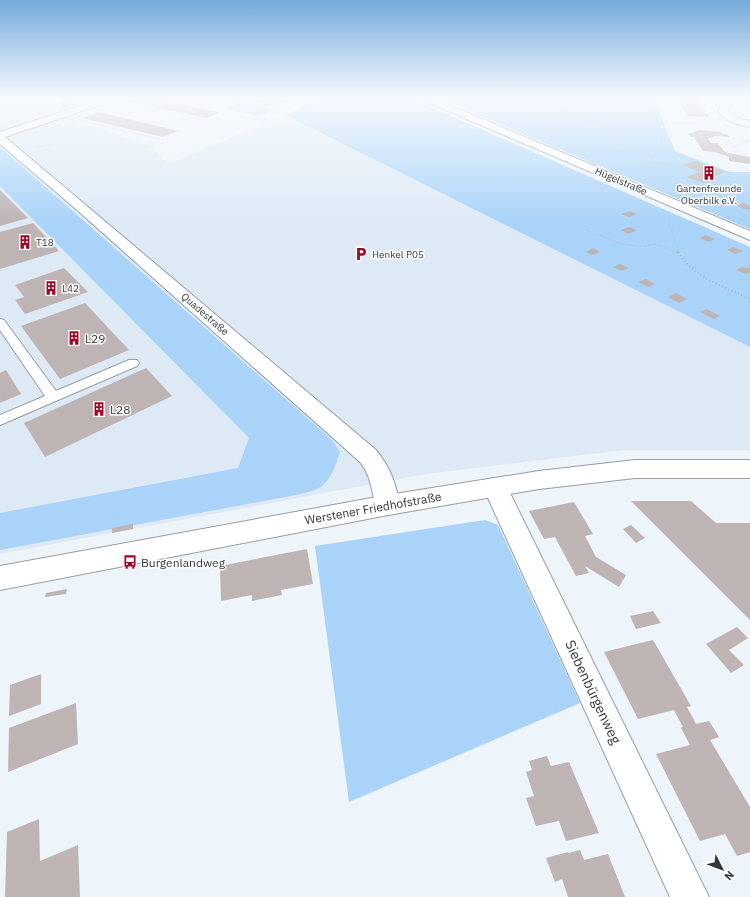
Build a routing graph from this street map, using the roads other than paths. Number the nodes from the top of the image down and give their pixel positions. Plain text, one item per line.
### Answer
1 (4, 140) edge
2 (524, 140) edge
3 (750, 236) edge
4 (0, 322) edge
5 (133, 363) dead end
6 (53, 397) junction
7 (0, 420) edge
8 (750, 469) edge
9 (495, 487) junction
10 (388, 505) junction
11 (0, 578) edge
12 (690, 897) edge

1 - 10 street, Quadestraße
2 - 3 street, Hügelstraße
4 - 6 lane
5 - 6 lane
6 - 7 lane
8 - 9 street, Werstener Friedhofstraße
9 - 10 street, Werstener Friedhofstraße
9 - 12 street, Siebenbürgenweg
10 - 11 street, Werstener Friedhofstraße

